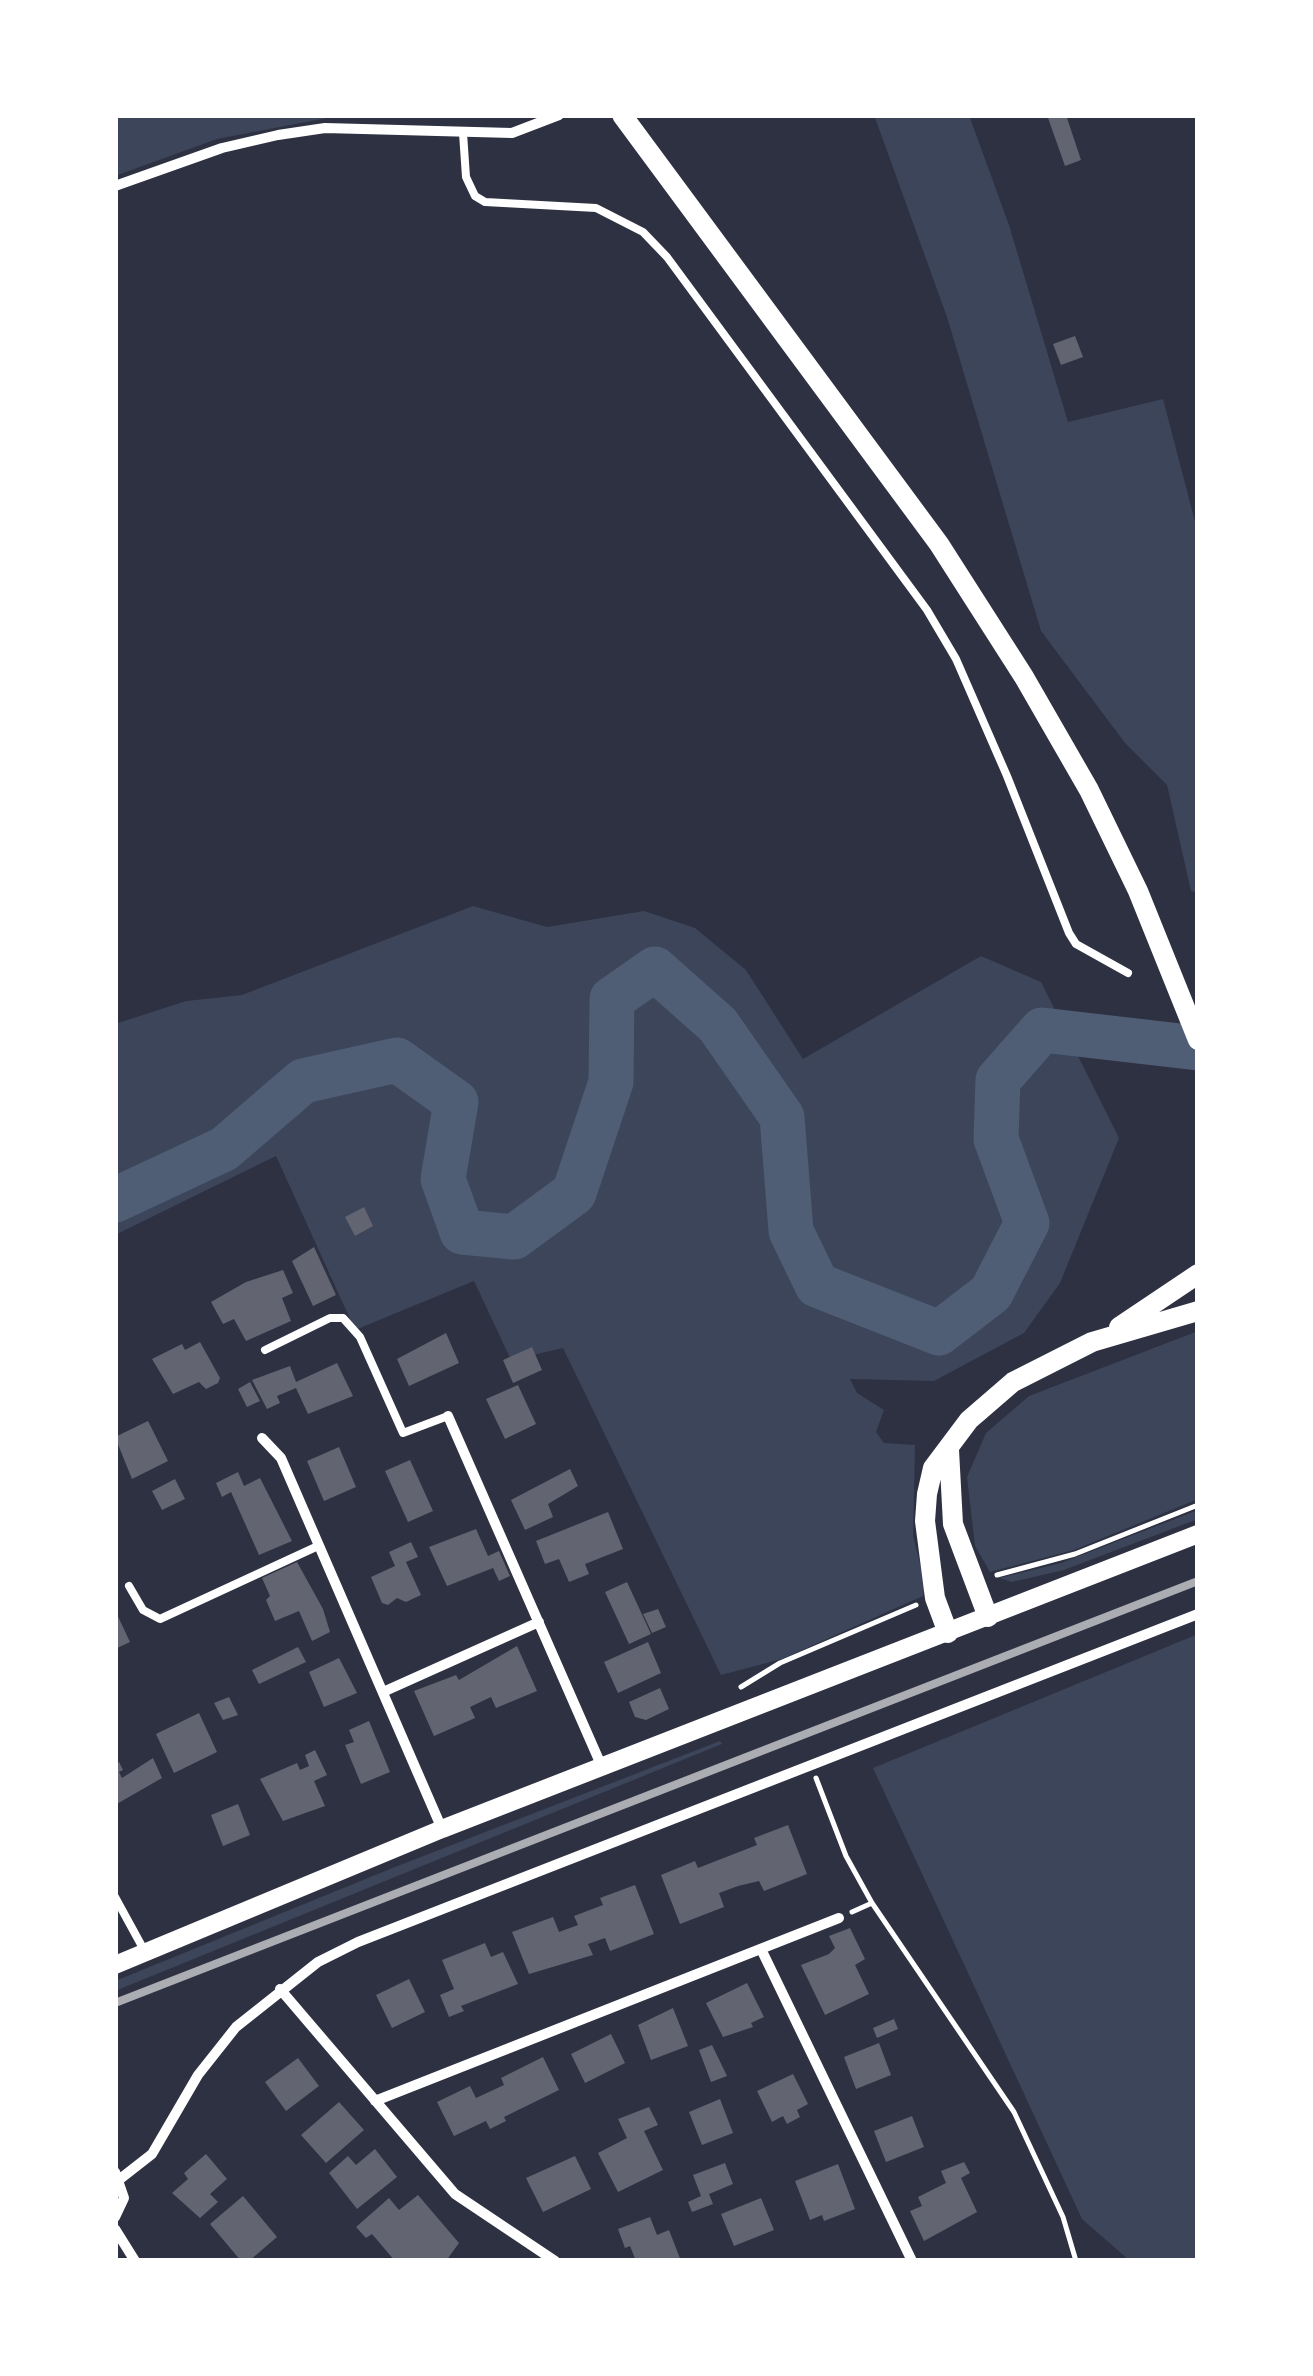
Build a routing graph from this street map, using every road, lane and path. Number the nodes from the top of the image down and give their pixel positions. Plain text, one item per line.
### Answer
1 (560, 115) edge
2 (622, 115) edge
3 (463, 133) junction
4 (115, 186) edge
5 (1128, 973) dead end
6 (1198, 1040) edge
7 (1198, 1274) edge
8 (1198, 1311) edge
9 (1110, 1334) junction
10 (266, 1350) dead end
11 (448, 1416) joint
12 (262, 1438) dead end
13 (949, 1450) junction
14 (1198, 1505) edge
15 (1198, 1534) edge
16 (318, 1546) junction
17 (975, 1582) junction
18 (130, 1586) dead end
19 (935, 1598) junction
20 (1198, 1614) edge
21 (988, 1616) junction
22 (539, 1622) junction
23 (948, 1633) junction
24 (383, 1692) junction
25 (726, 1694) dead end
26 (811, 1764) junction
27 (602, 1767) junction
28 (442, 1830) junction
29 (115, 1897) edge
30 (839, 1918) dead end
31 (761, 1949) junction
32 (146, 1954) junction
33 (115, 1965) edge
34 (280, 1989) junction
35 (376, 2102) junction
36 (118, 2176) edge
37 (115, 2217) edge
38 (115, 2230) edge
39 (135, 2261) edge
40 (555, 2261) edge
41 (912, 2261) edge
42 (1076, 2261) edge

1 - 3 street
2 - 6 main road
3 - 4 street
3 - 5 lane
7 - 9 main road
8 - 9 main road
9 - 13 main road
10 - 11 lane
11 - 22 street
12 - 16 street
13 - 17 main road
13 - 19 main road
14 - 17 path
15 - 21 street
16 - 18 lane
16 - 24 street
17 - 21 main road
19 - 23 main road
19 - 25 path
20 - 26 street
21 - 23 street
22 - 24 street
22 - 27 street
23 - 27 street
24 - 28 street
26 - 34 street
26 - 42 path
27 - 28 street
28 - 32 street
29 - 32 lane
30 - 31 street
31 - 35 street
31 - 41 street
32 - 33 street
34 - 35 street
34 - 36 street
35 - 40 street
36 - 37 street
38 - 39 street

